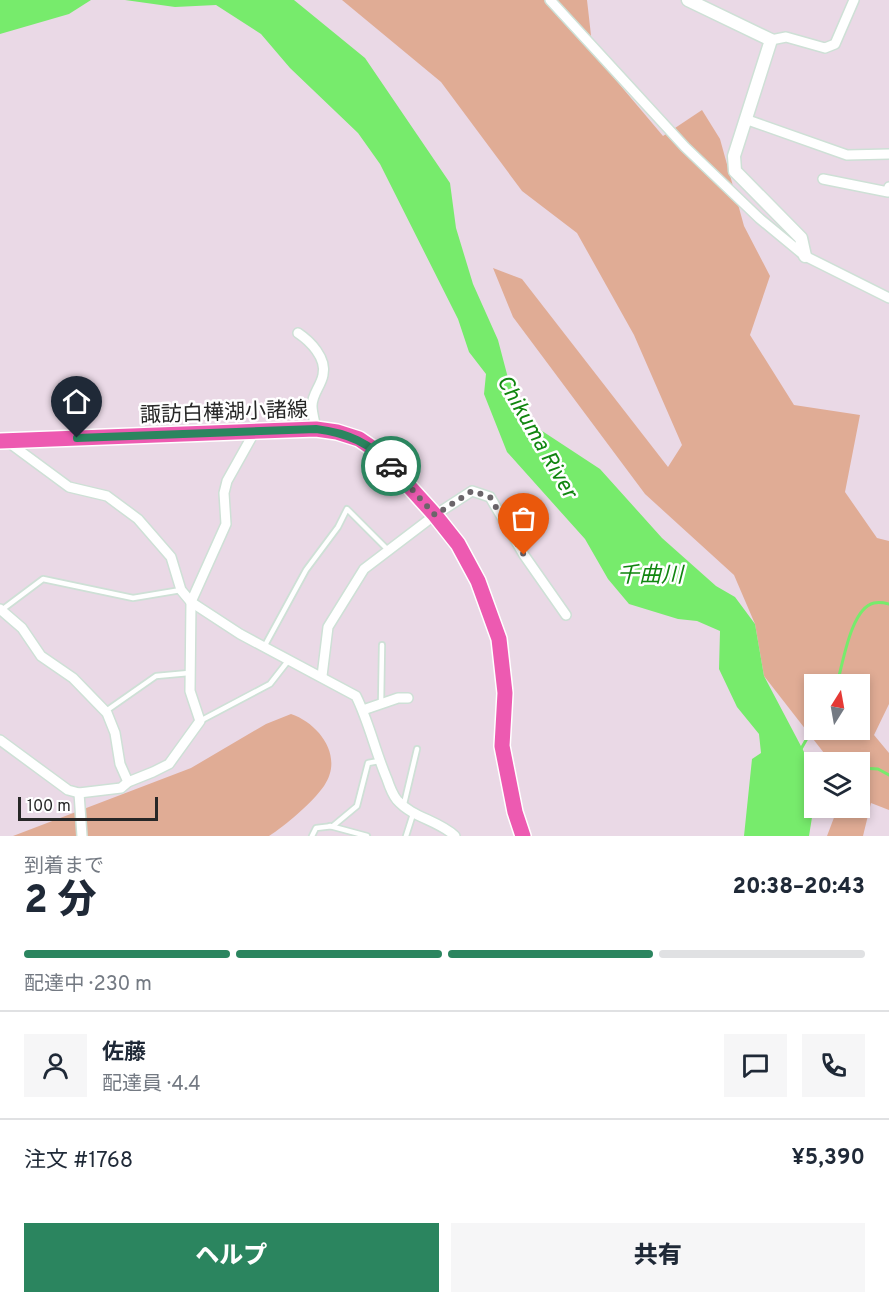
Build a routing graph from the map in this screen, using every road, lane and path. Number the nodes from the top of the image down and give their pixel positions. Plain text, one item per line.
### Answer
1 (550, 0) edge
2 (688, 0) edge
3 (854, 0) edge
4 (771, 40) junction
5 (746, 119) junction
6 (889, 154) edge
7 (823, 179) dead end
8 (889, 187) edge
9 (806, 256) junction
10 (889, 298) edge
11 (297, 333) dead end
12 (316, 429) junction
13 (255, 431) junction
14 (2, 439) edge
15 (435, 515) junction
16 (389, 551) junction
17 (182, 590) junction
18 (191, 602) junction
19 (1, 609) edge
20 (566, 615) dead end
21 (382, 645) dead end
22 (264, 647) junction
23 (288, 661) junction
24 (189, 673) junction
25 (322, 676) junction
26 (408, 698) dead end
27 (381, 704) junction
28 (363, 710) junction
29 (106, 711) junction
30 (200, 721) junction
31 (0, 740) edge
32 (417, 749) dead end
33 (379, 761) junction
34 (128, 782) junction
35 (79, 793) junction
36 (403, 805) junction
37 (413, 814) junction
38 (330, 826) junction
39 (82, 836) edge
40 (312, 836) edge
41 (367, 836) edge
42 (406, 836) edge
43 (455, 836) edge
44 (523, 836) edge

1 - 9 street
2 - 4 street
3 - 4 street
4 - 5 street
5 - 6 street
5 - 9 street
7 - 8 street
9 - 10 street
11 - 12 street
12 - 13 main road, 諏訪白樺湖小諸線
12 - 15 main road, 諏訪白樺湖小諸線
13 - 14 main road, 諏訪白樺湖小諸線
13 - 18 street
14 - 17 street
15 - 16 street
15 - 20 street
15 - 44 main road, 諏訪白樺湖小諸線
16 - 22 lane
16 - 25 street
17 - 18 street
17 - 19 lane
18 - 22 street
18 - 24 street
19 - 29 street
21 - 27 lane
22 - 23 street
23 - 25 street
23 - 30 lane
24 - 29 lane
24 - 30 street
25 - 28 street
26 - 27 street
27 - 28 street
28 - 33 street
29 - 34 street
30 - 34 street
31 - 35 street
32 - 36 lane
33 - 36 street
33 - 38 lane
34 - 35 street
35 - 39 street
36 - 37 street
37 - 42 lane
37 - 43 street
38 - 40 lane
38 - 41 lane

